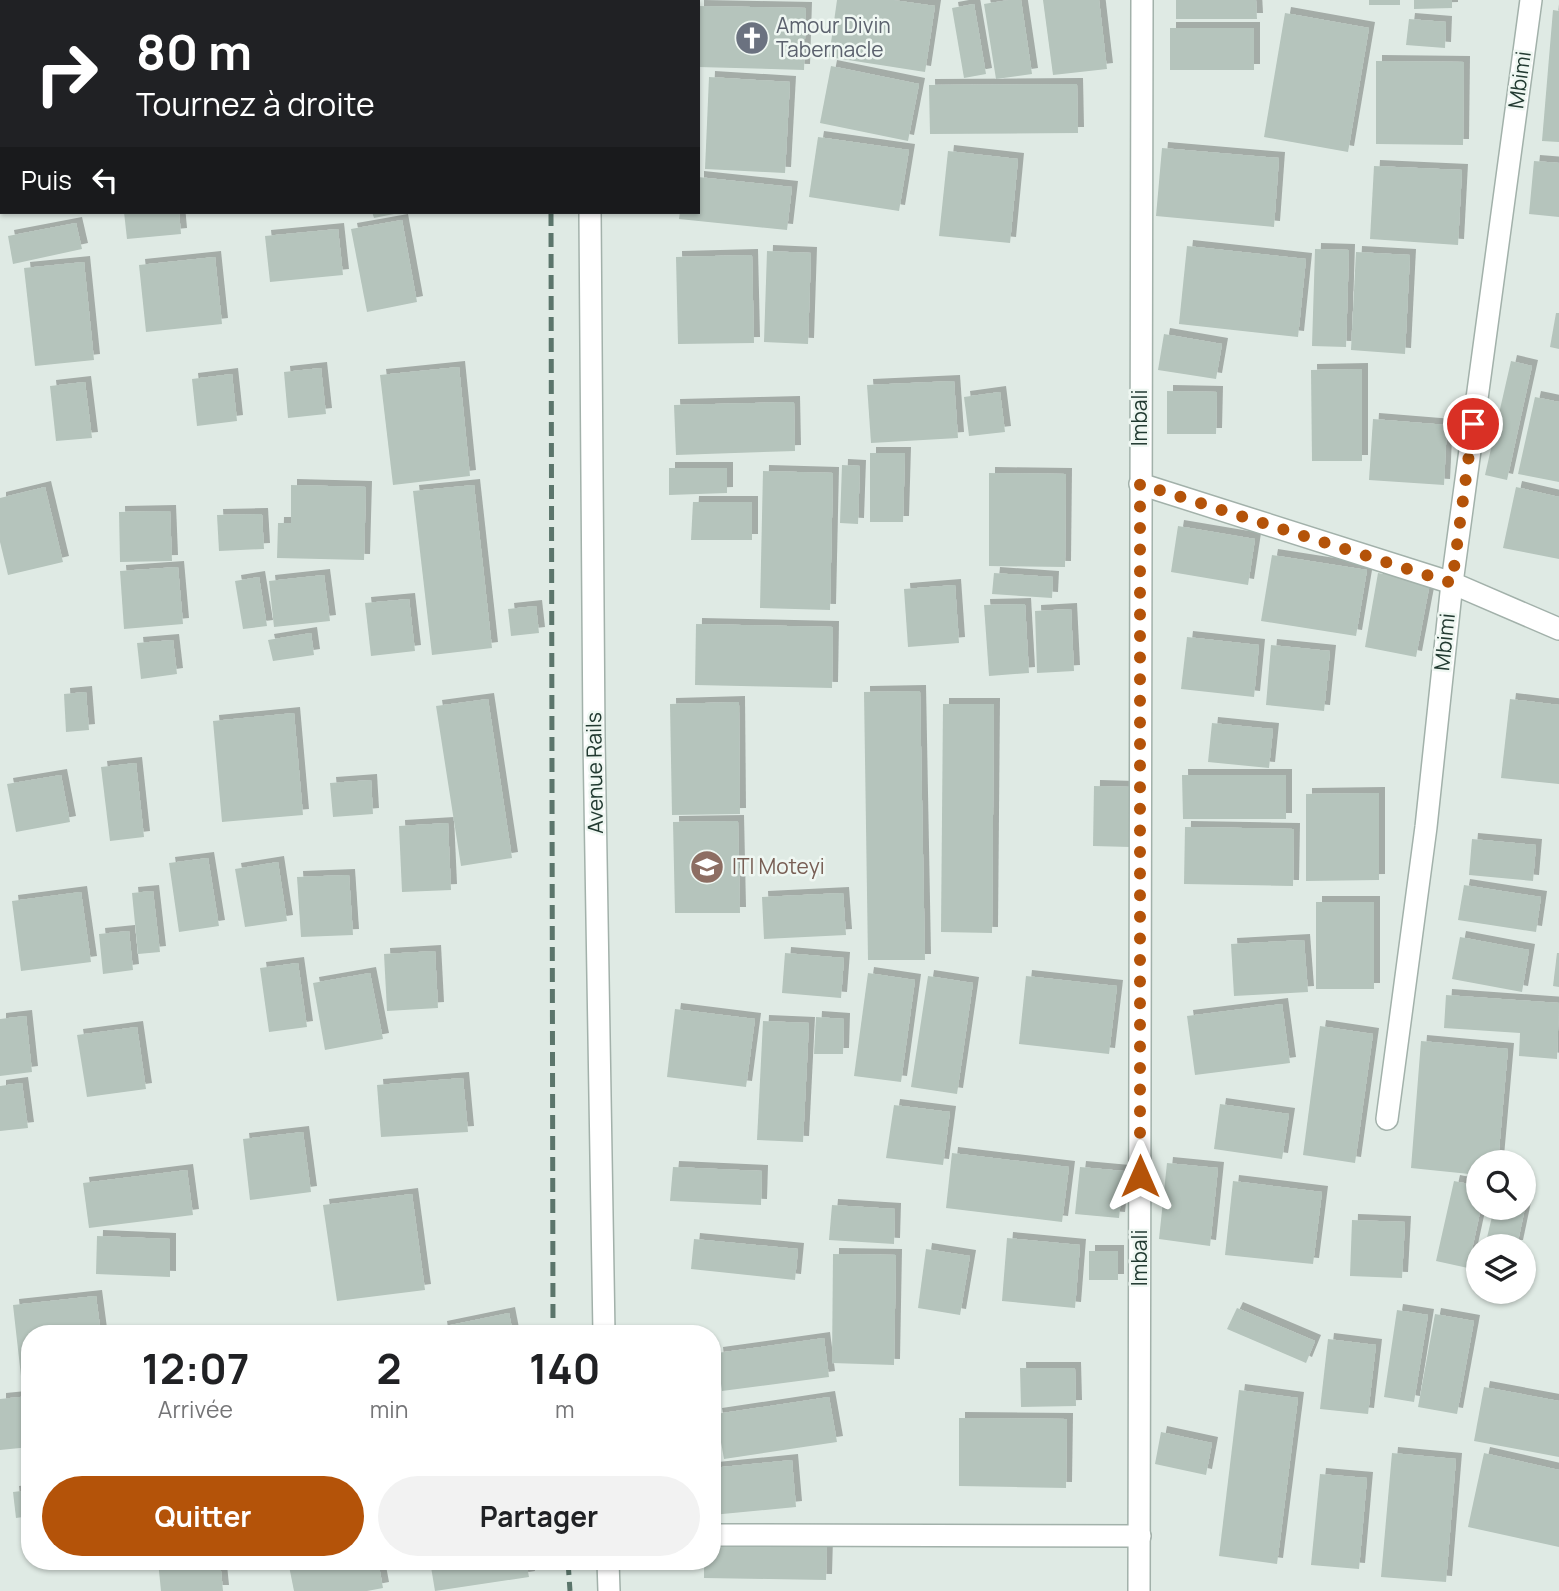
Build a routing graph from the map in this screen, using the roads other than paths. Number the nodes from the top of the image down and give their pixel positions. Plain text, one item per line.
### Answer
1 (1142, 0) edge
2 (1531, 0) edge
3 (590, 214) edge
4 (1140, 484) junction
5 (1452, 583) junction
6 (1559, 629) edge
7 (1387, 1119) dead end
8 (604, 1325) edge
9 (721, 1535) edge
10 (1140, 1536) junction
11 (608, 1570) edge
12 (608, 1591) edge
13 (1139, 1591) edge

1 - 4 street, Imbali
2 - 5 street, Mbimi
3 - 8 street, Avenue Rails
4 - 5 street
4 - 10 street, Imbali
5 - 6 street
5 - 7 street, Mbimi
9 - 10 street
10 - 13 street, Imbali
11 - 12 street

